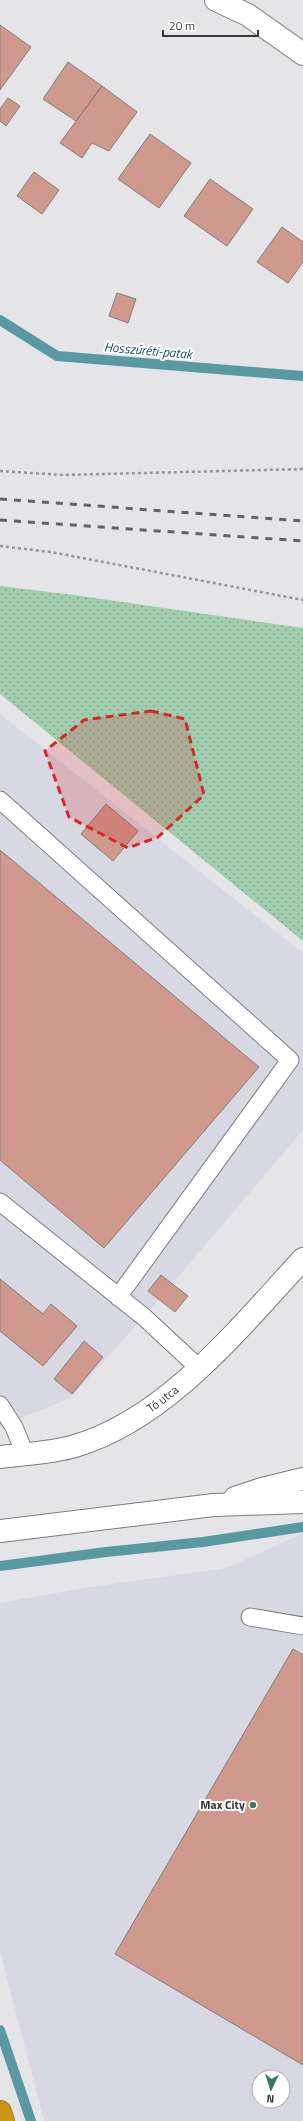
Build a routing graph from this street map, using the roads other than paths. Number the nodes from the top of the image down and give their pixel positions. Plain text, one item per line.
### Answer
1 (216, 0) edge
2 (303, 54) edge
3 (0, 800) edge
4 (0, 1202) edge
5 (303, 1259) edge
6 (295, 1273) edge
7 (118, 1297) junction
8 (200, 1369) junction
9 (0, 1405) edge
10 (25, 1454) junction
11 (0, 1457) edge
12 (303, 1479) edge
13 (303, 1502) edge
14 (214, 1505) junction
15 (0, 1531) edge
16 (250, 1617) dead end
17 (303, 1626) edge
18 (0, 2112) edge
19 (3, 2121) edge

1 - 2 main road
3 - 7 lane
4 - 7 lane
5 - 6 main road, Tó utca
6 - 8 main road, Tó utca
7 - 8 lane
8 - 10 main road, Tó utca
9 - 10 lane
10 - 11 main road, Tó utca
12 - 14 main road
13 - 14 main road
14 - 15 main road
16 - 17 lane
18 - 19 highway

